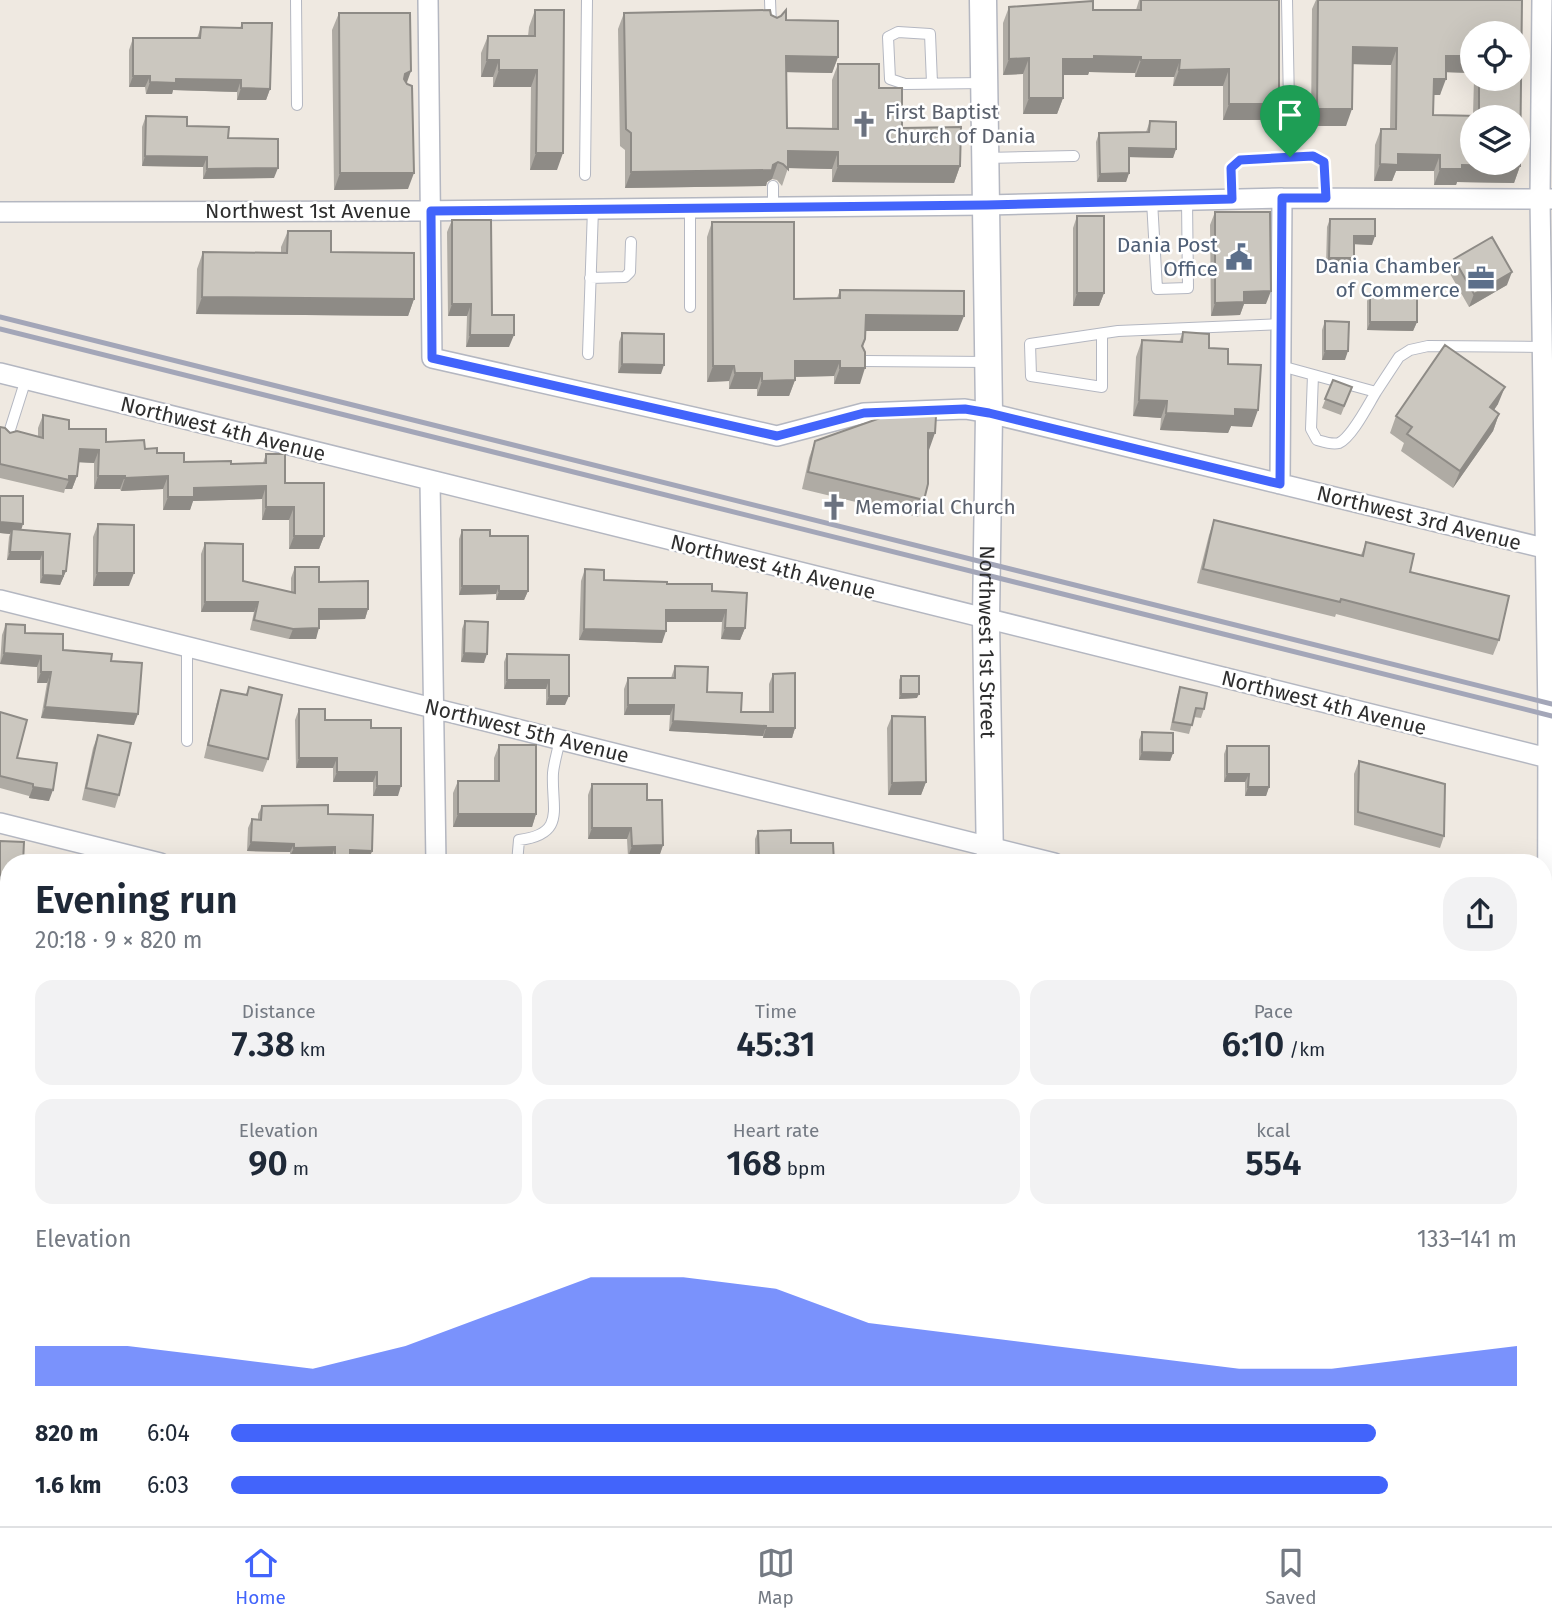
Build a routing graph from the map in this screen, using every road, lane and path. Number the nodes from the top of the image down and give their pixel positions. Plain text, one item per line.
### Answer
1 (296, 0) edge
2 (428, 0) edge
3 (587, 0) edge
4 (770, 0) edge
5 (983, 0) edge
6 (1287, 0) edge
7 (1542, 0) edge
8 (771, 27) edge
9 (932, 83) junction
10 (984, 83) junction
11 (297, 105) dead end
12 (1074, 156) dead end
13 (1290, 157) junction
14 (986, 158) junction
15 (585, 175) dead end
16 (773, 186) edge
17 (1282, 198) junction
18 (1326, 198) junction
19 (1232, 199) junction
20 (1546, 199) edge
21 (1152, 201) junction
22 (1187, 201) junction
23 (987, 205) junction
24 (773, 207) junction
25 (690, 208) junction
26 (593, 209) junction
27 (431, 211) junction
28 (0, 212) edge
29 (631, 242) dead end
30 (590, 278) junction
31 (690, 307) dead end
32 (1281, 324) junction
33 (1102, 334) junction
34 (1545, 335) edge
35 (587, 354) dead end
36 (863, 361) edge
37 (989, 362) junction
38 (1281, 366) junction
39 (0, 373) edge
40 (1313, 375) junction
41 (26, 379) junction
42 (1376, 392) junction
43 (989, 413) junction
44 (7, 439) edge
45 (430, 481) junction
46 (1280, 484) junction
47 (1548, 511) edge
48 (1549, 549) edge
49 (0, 600) edge
50 (986, 620) junction
51 (187, 645) junction
52 (432, 707) junction
53 (561, 739) junction
54 (187, 741) dead end
55 (1550, 758) edge
56 (0, 823) edge
57 (124, 854) edge
58 (436, 854) edge
59 (518, 854) edge
60 (986, 854) edge
61 (990, 854) edge
62 (1549, 854) edge

1 - 11 lane
2 - 27 street
3 - 15 lane
4 - 8 lane
5 - 10 street, Northwest 1st Street
6 - 13 lane
7 - 20 street
9 - 9 lane
9 - 10 lane
10 - 14 street, Northwest 1st Street
12 - 14 lane
13 - 18 lane
13 - 19 lane
14 - 23 street, Northwest 1st Street
16 - 24 lane
17 - 18 street, Northwest 1st Avenue
17 - 19 street, Northwest 1st Avenue
17 - 32 street
18 - 20 street, Northwest 1st Avenue
19 - 22 street, Northwest 1st Avenue
20 - 34 street
21 - 22 street, Northwest 1st Avenue
21 - 22 lane
21 - 23 street, Northwest 1st Avenue
23 - 24 street, Northwest 1st Avenue
23 - 37 street, Northwest 1st Street
24 - 25 street, Northwest 1st Avenue
25 - 26 street, Northwest 1st Avenue
25 - 31 lane
26 - 27 street, Northwest 1st Avenue
26 - 30 lane
27 - 28 street, Northwest 1st Avenue
27 - 43 street, Northwest 3rd Avenue
29 - 30 lane
30 - 35 lane
32 - 33 lane
32 - 38 street
33 - 33 lane
34 - 42 lane
34 - 47 street
36 - 37 lane
37 - 43 street, Northwest 1st Street
38 - 40 lane
38 - 46 street
39 - 41 street, Northwest 4th Avenue
40 - 42 lane
40 - 42 lane
41 - 44 lane
41 - 45 street, Northwest 4th Avenue
43 - 46 street, Northwest 3rd Avenue
43 - 50 street, Northwest 1st Street
45 - 50 street, Northwest 4th Avenue
45 - 52 street
46 - 48 street, Northwest 3rd Avenue
47 - 48 street
48 - 55 street
49 - 51 street, Northwest 5th Avenue
50 - 55 street, Northwest 4th Avenue
50 - 61 street, Northwest 1st Street
51 - 52 street, Northwest 5th Avenue
51 - 54 lane
52 - 53 street, Northwest 5th Avenue
52 - 58 street
53 - 59 lane
53 - 60 street, Northwest 5th Avenue
55 - 62 street
56 - 57 street

